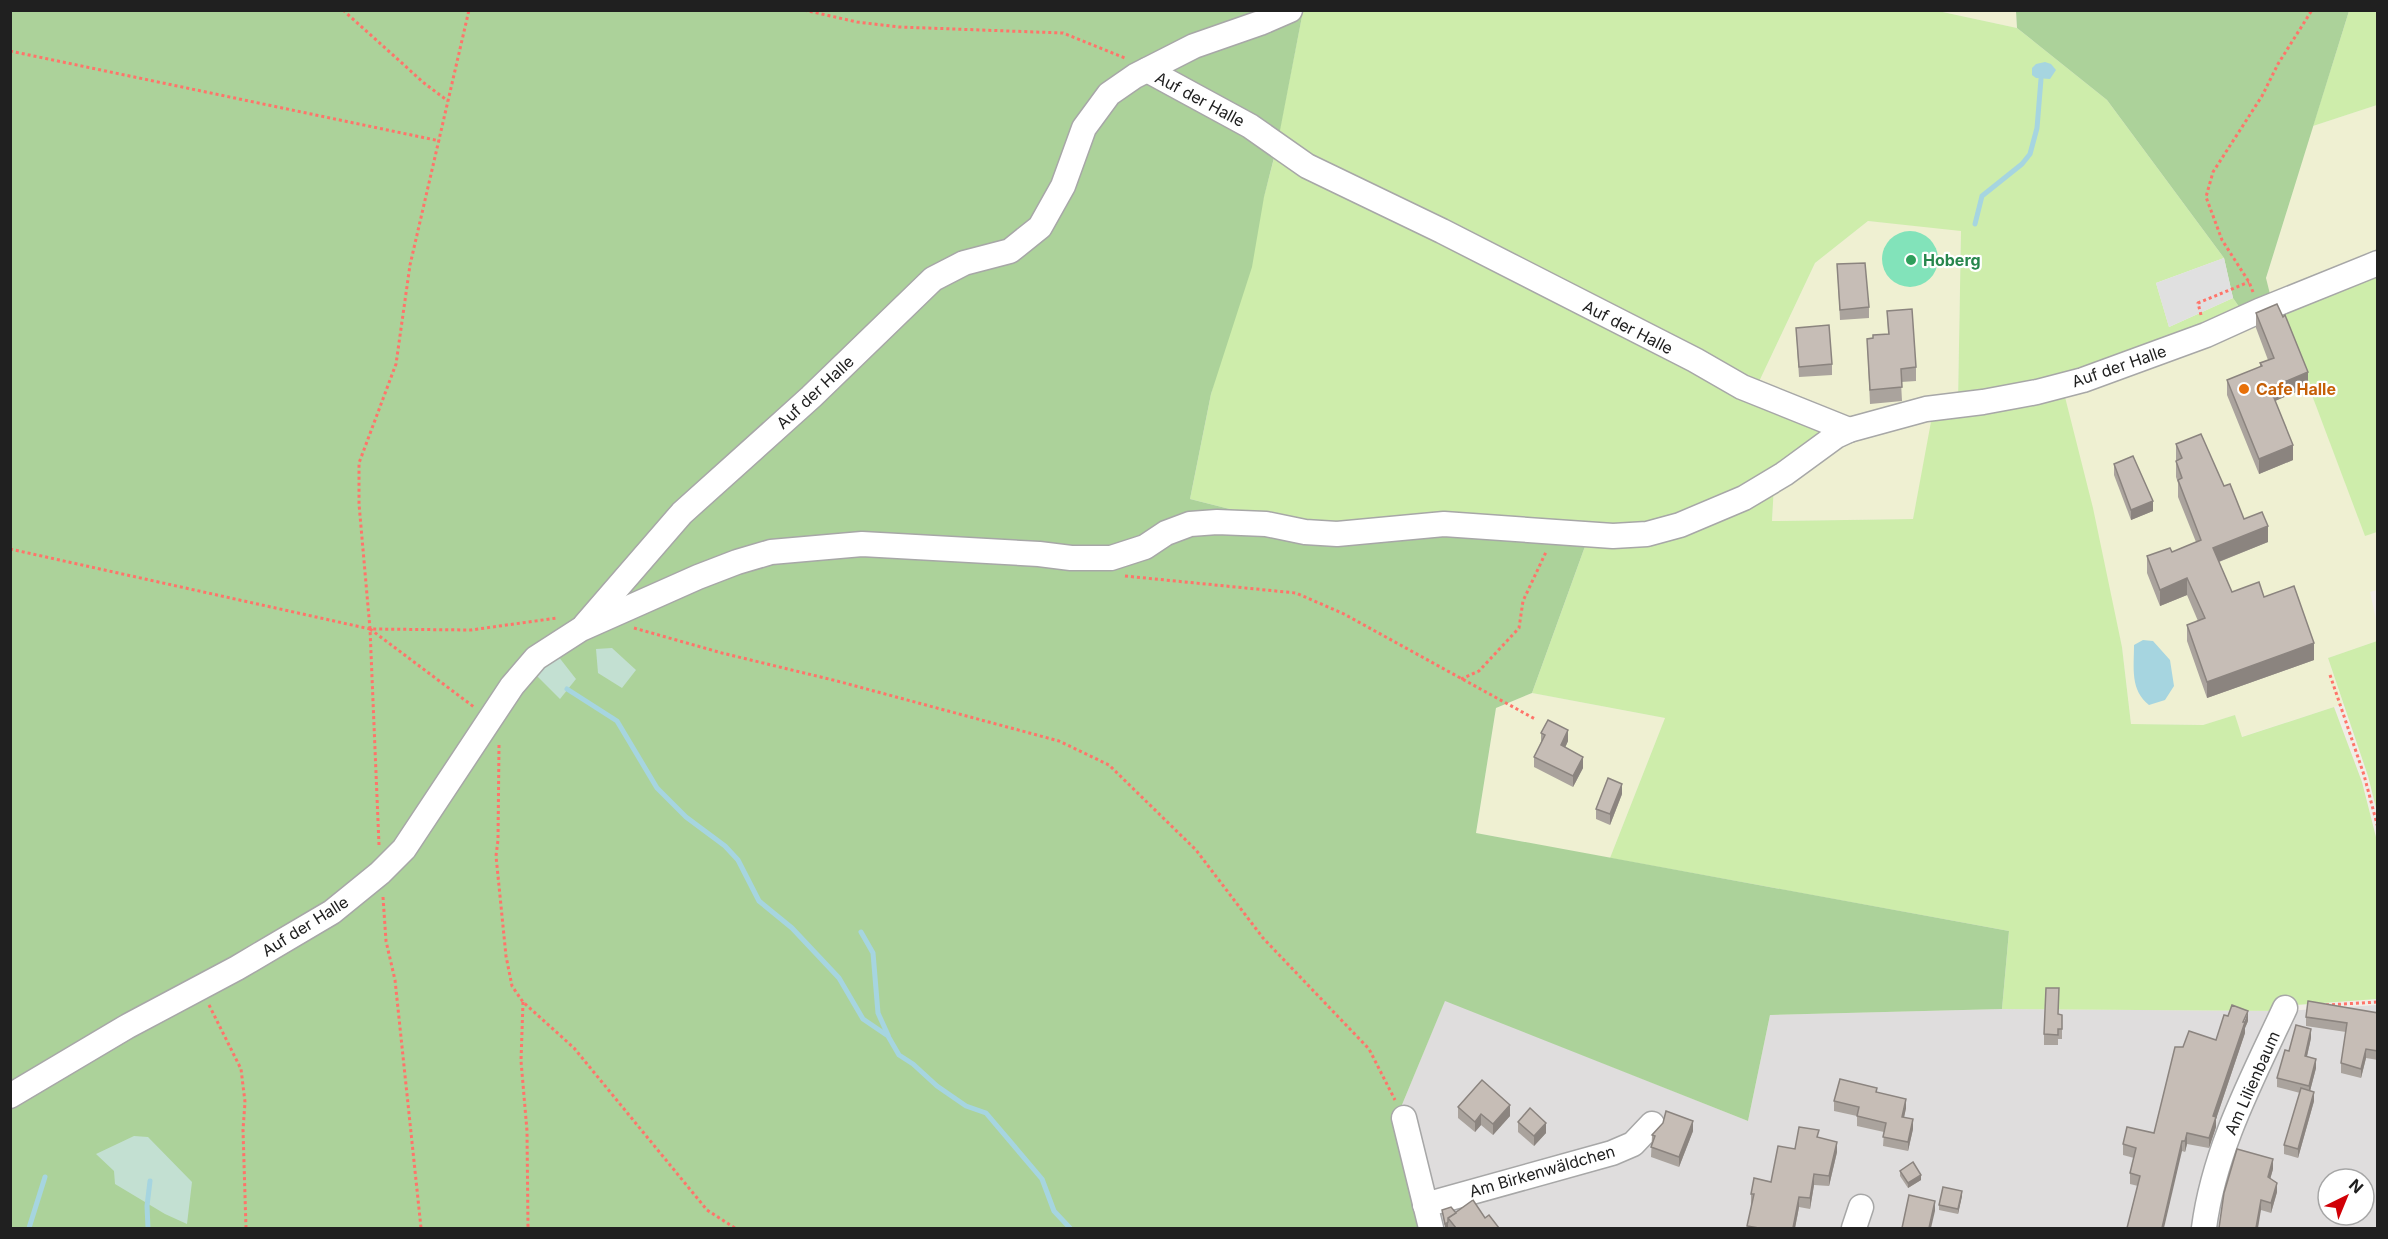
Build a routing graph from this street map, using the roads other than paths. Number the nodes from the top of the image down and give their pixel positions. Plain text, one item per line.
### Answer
1 (1290, 10) edge
2 (1147, 70) junction
3 (2378, 264) edge
4 (1848, 430) junction
5 (600, 615) junction
6 (2285, 1008) dead end
7 (10, 1096) edge
8 (1404, 1118) road end
9 (1652, 1124) dead end
10 (1425, 1205) junction
11 (1431, 1228) edge
12 (2204, 1228) edge

1 - 2 street
2 - 4 street, Auf der Halle
2 - 5 street, Auf der Halle
3 - 4 street, Auf der Halle
4 - 5 street, Auf der Halle
5 - 7 street, Auf der Halle
6 - 12 street, Am Lilienbaum
8 - 10 street
9 - 10 street, Am Birkenwäldchen
10 - 11 street

